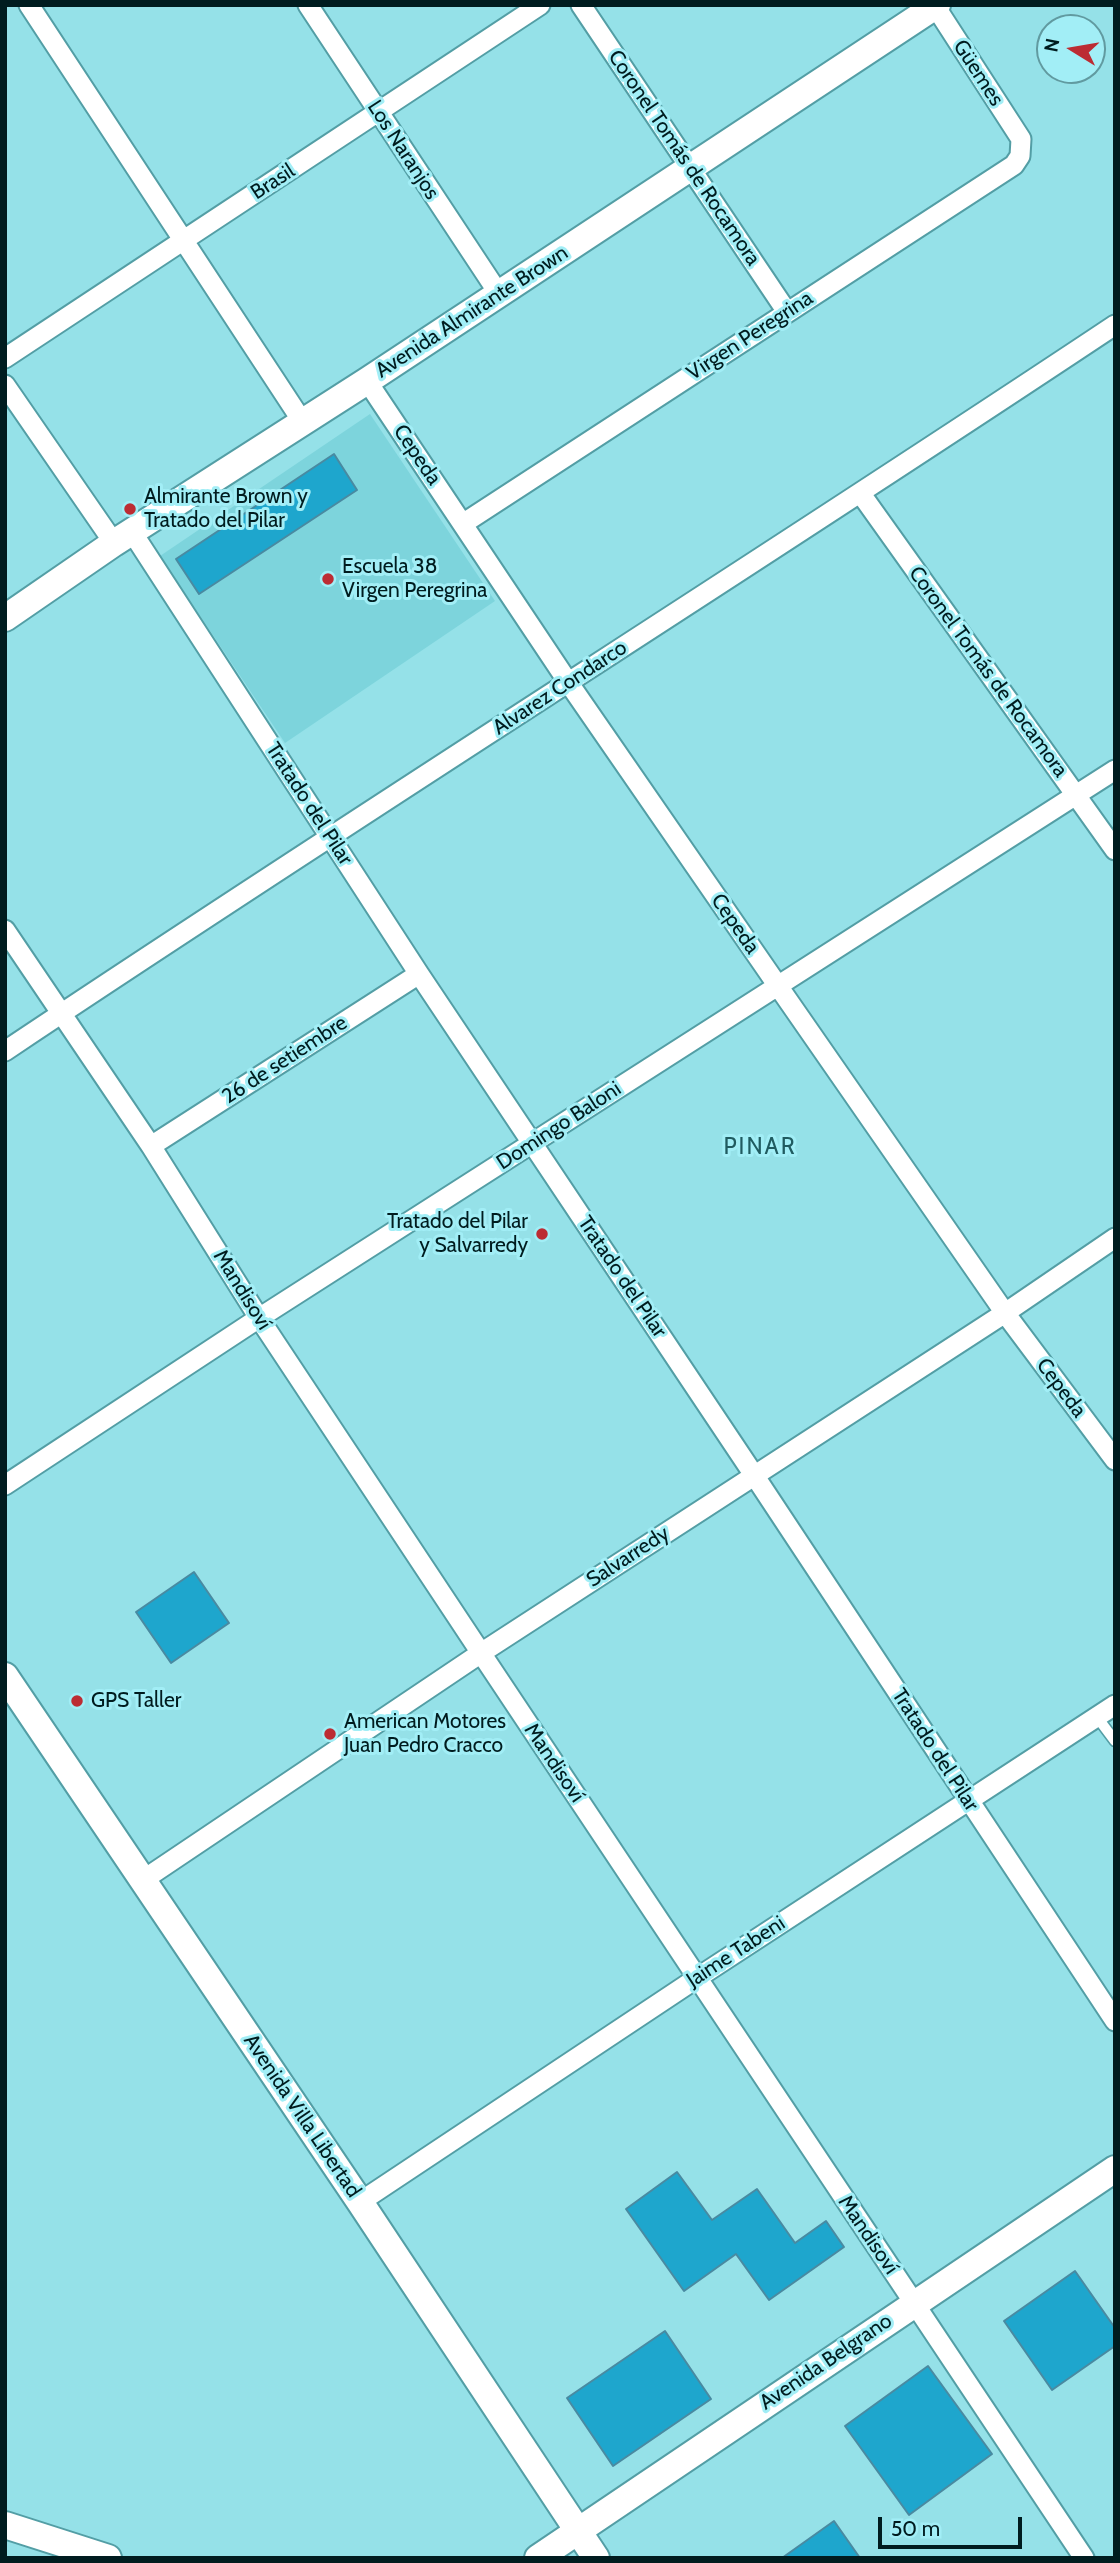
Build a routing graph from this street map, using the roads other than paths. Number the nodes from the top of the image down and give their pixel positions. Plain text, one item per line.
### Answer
1 (29, 5) edge
2 (308, 5) edge
3 (540, 5) edge
4 (581, 5) edge
5 (936, 6) edge
6 (379, 112) junction
7 (1021, 139) joint
8 (691, 167) junction
9 (184, 240) junction
10 (499, 294) junction
11 (787, 312) junction
12 (1115, 325) edge
13 (5, 358) edge
14 (367, 381) junction
15 (5, 385) edge
16 (302, 421) junction
17 (861, 494) junction
18 (464, 523) junction
19 (123, 537) junction
20 (5, 618) edge
21 (568, 682) junction
22 (1115, 770) edge
23 (1077, 794) junction
24 (331, 838) junction
25 (1115, 850) edge
26 (5, 930) edge
27 (419, 974) junction
28 (778, 986) junction
29 (62, 1013) junction
30 (5, 1051) edge
31 (533, 1143) junction
32 (151, 1146) junction
33 (1115, 1238) edge
34 (1006, 1313) junction
35 (259, 1318) junction
36 (1115, 1460) edge
37 (754, 1475) junction
38 (5, 1485) edge
39 (481, 1653) junction
40 (5, 1676) edge
41 (1115, 1705) edge
42 (1097, 1717) junction
43 (1115, 1741) edge
44 (968, 1801) junction
45 (142, 1880) junction
46 (697, 1978) junction
47 (1115, 2021) edge
48 (1115, 2169) edge
49 (360, 2202) junction
50 (913, 2303) junction
51 (5, 2525) edge
52 (578, 2531) junction
53 (108, 2558) edge
54 (538, 2558) edge
55 (596, 2558) edge
56 (1084, 2558) edge

1 - 9 street
2 - 6 street, Los Naranjos
3 - 6 street, Brasil
4 - 8 street, Coronel Tomás de Rocamora
5 - 7 street, Güemes
5 - 8 main road, Avenida Almirante Brown
6 - 9 street, Brasil
6 - 10 street, Los Naranjos
7 - 11 street, Virgen Peregrina
8 - 10 main road, Avenida Almirante Brown
8 - 11 street, Coronel Tomás de Rocamora
9 - 13 street, Brasil
9 - 16 street
10 - 14 main road, Avenida Almirante Brown
11 - 18 street, Virgen Peregrina
12 - 17 street, Alvarez Condarco
14 - 16 main road, Avenida Almirante Brown
14 - 18 street, Cepeda
15 - 19 street, Tratado del Pilar
16 - 19 main road, Avenida Almirante Brown
17 - 21 street, Alvarez Condarco
17 - 23 street, Coronel Tomás de Rocamora
18 - 21 street, Cepeda
19 - 20 main road, Avenida Almirante Brown
19 - 24 street, Tratado del Pilar
21 - 24 street, Alvarez Condarco
21 - 28 street, Cepeda
22 - 23 street, Domingo Baloni
23 - 25 street, Coronel Tomás de Rocamora
23 - 28 street, Domingo Baloni
24 - 27 street, Tratado del Pilar
24 - 29 street, Alvarez Condarco
26 - 29 street, Mandisoví
27 - 31 street, Tratado del Pilar
27 - 32 street, 26 de setiembre
28 - 31 street, Domingo Baloni
28 - 34 street, Cepeda
29 - 30 street, Alvarez Condarco
29 - 32 street, Mandisoví
31 - 35 street, Domingo Baloni
31 - 37 street, Tratado del Pilar
32 - 35 street, Mandisoví
33 - 34 street, Salvarredy
34 - 36 street, Cepeda
34 - 37 street, Salvarredy
35 - 38 street, Domingo Baloni
35 - 39 street, Mandisoví
37 - 39 street, Salvarredy
37 - 44 street, Tratado del Pilar
39 - 45 street, Salvarredy
39 - 46 street, Mandisoví
40 - 45 main road, Avenida Villa Libertad
41 - 42 street, Jaime Tabeni
42 - 43 lane
42 - 44 street, Jaime Tabeni
44 - 46 street, Jaime Tabeni
44 - 47 street, Tratado del Pilar
45 - 49 main road, Avenida Villa Libertad
46 - 49 street, Jaime Tabeni
46 - 50 street, Mandisoví
48 - 50 main road, Avenida Belgrano
49 - 52 main road, Avenida Villa Libertad
50 - 52 main road, Avenida Belgrano
50 - 56 street, Mandisoví
51 - 53 main road
52 - 54 main road, Avenida Belgrano
52 - 55 main road, Avenida Villa Libertad

